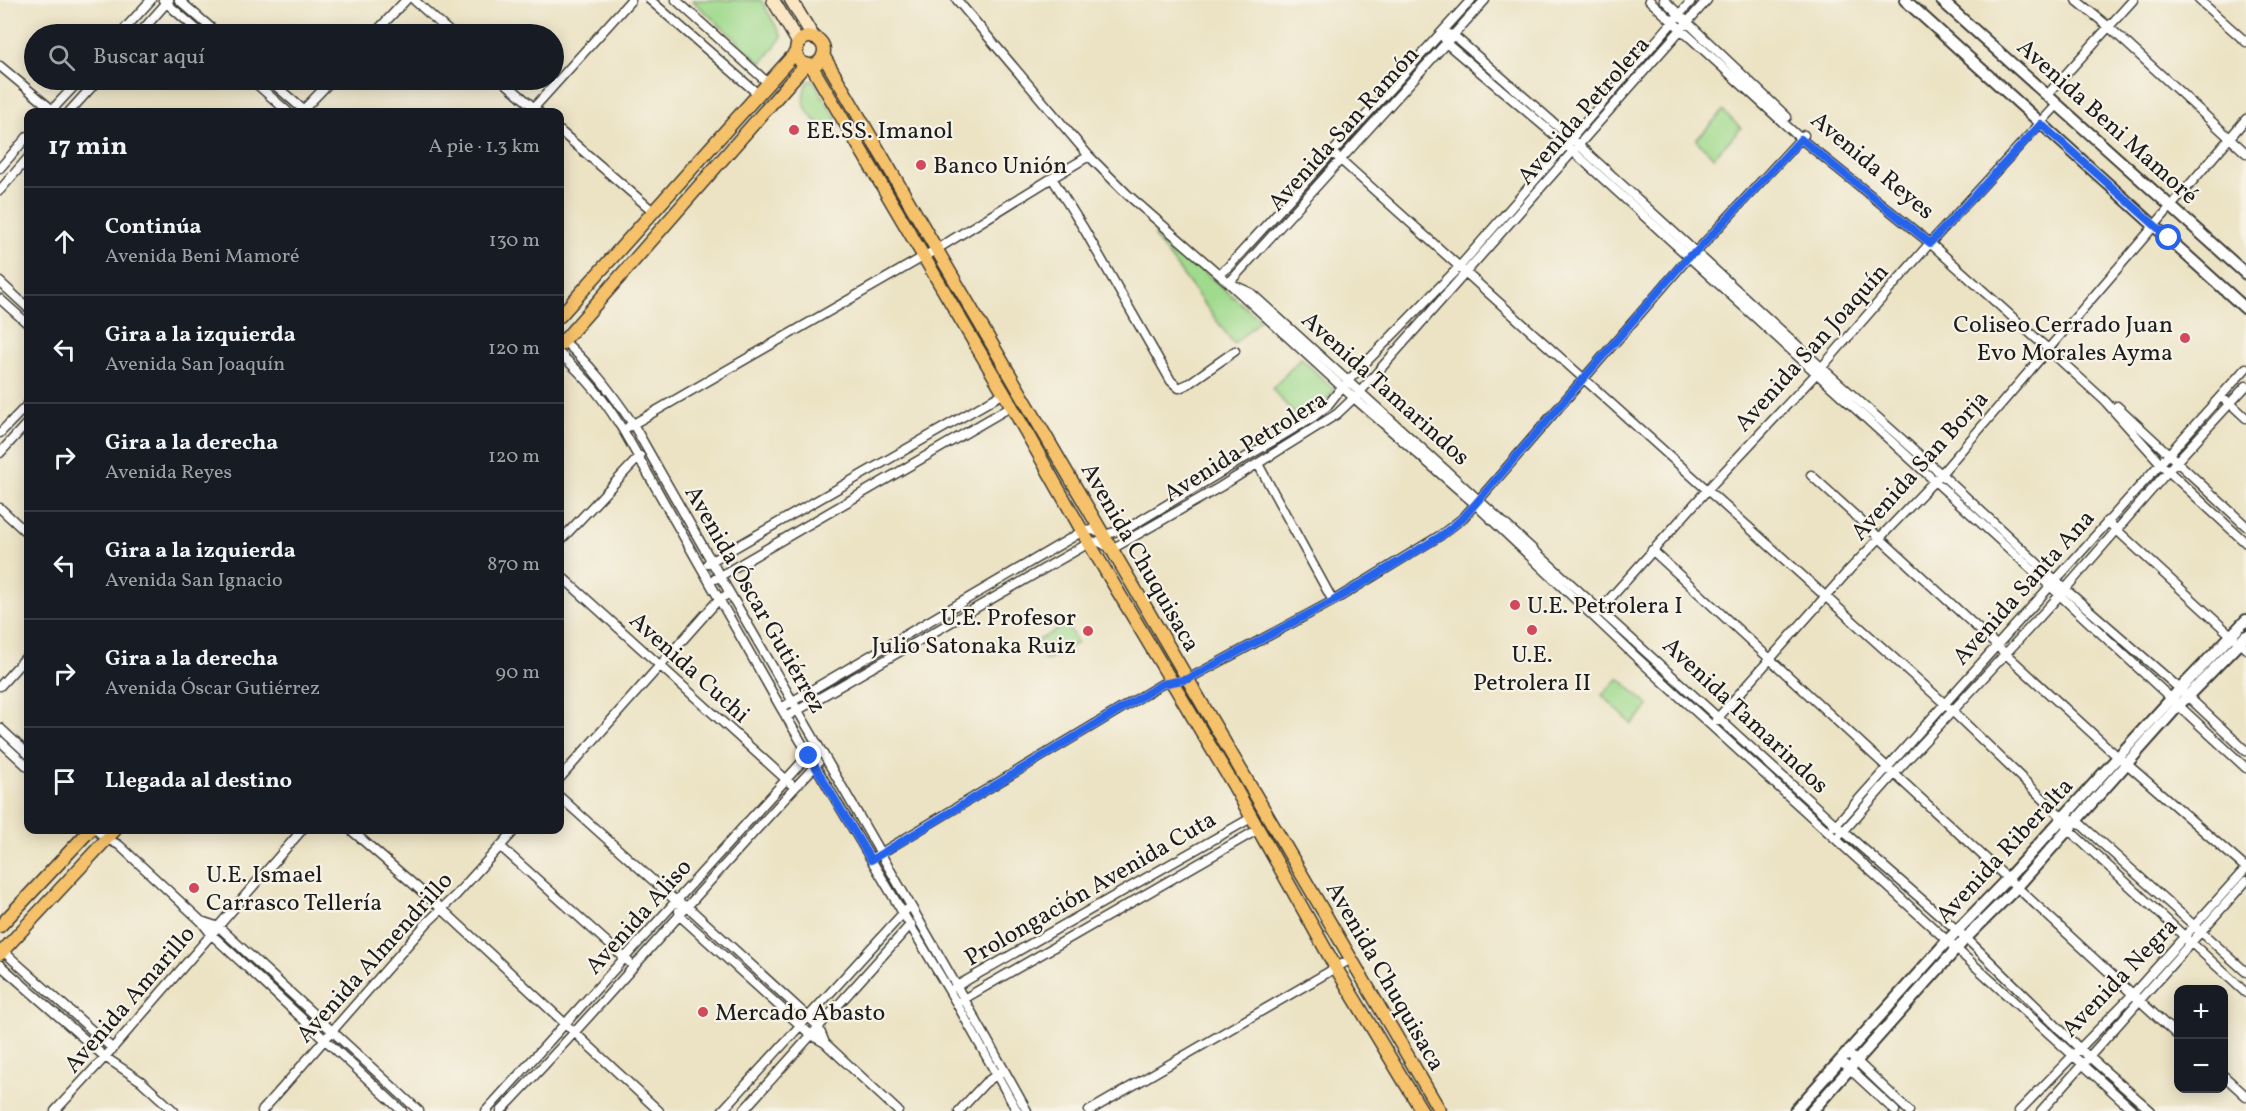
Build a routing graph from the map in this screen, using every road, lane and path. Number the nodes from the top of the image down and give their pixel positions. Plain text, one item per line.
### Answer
1 (151, 0) edge
2 (179, 0) edge
3 (406, 0) edge
4 (414, 0) edge
5 (631, 0) edge
6 (650, 0) edge
7 (676, 0) edge
8 (773, 0) edge
9 (791, 0) edge
10 (957, 0) edge
11 (1472, 0) edge
12 (1485, 0) edge
13 (1649, 0) edge
14 (1664, 0) edge
15 (1692, 0) edge
16 (1707, 0) edge
17 (1905, 0) edge
18 (1941, 0) edge
19 (2076, 0) edge
20 (2133, 0) edge
21 (2199, 0) edge
22 (167, 1) edge
23 (1677, 18) junction
24 (129, 24) edge
25 (147, 24) edge
26 (191, 24) edge
27 (207, 24) edge
28 (383, 24) edge
29 (441, 24) edge
30 (1685, 25) junction
31 (2109, 27) junction
32 (1443, 33) junction
33 (1453, 35) junction
34 (814, 38) junction
35 (2246, 42) edge
36 (1446, 43) junction
37 (798, 47) junction
38 (824, 55) junction
39 (809, 64) junction
40 (0, 66) edge
41 (564, 77) edge
42 (768, 83) junction
43 (24, 87) edge
44 (28, 90) edge
45 (72, 90) edge
46 (90, 90) edge
47 (263, 90) edge
48 (280, 90) edge
49 (323, 90) edge
50 (512, 90) edge
51 (552, 90) edge
52 (758, 94) junction
53 (2047, 95) junction
54 (2057, 105) junction
55 (48, 108) edge
56 (56, 108) edge
57 (73, 108) edge
58 (284, 108) edge
59 (299, 108) edge
60 (307, 108) edge
61 (531, 108) edge
62 (537, 108) edge
63 (2246, 119) edge
64 (2041, 124) junction
65 (564, 134) edge
66 (1803, 137) junction
67 (2230, 138) junction
68 (24, 141) edge
69 (1568, 141) junction
70 (1575, 148) junction
71 (1333, 153) junction
72 (2246, 153) edge
73 (1089, 156) junction
74 (1341, 160) junction
75 (24, 163) edge
76 (0, 168) edge
77 (1052, 178) junction
78 (0, 190) edge
79 (2171, 205) junction
80 (654, 212) junction
81 (2155, 226) junction
82 (1932, 242) junction
83 (937, 249) junction
84 (1692, 254) junction
85 (924, 257) junction
86 (1463, 269) junction
87 (1219, 274) junction
88 (2246, 274) edge
89 (0, 282) edge
90 (1229, 283) junction
91 (0, 299) edge
92 (24, 304) edge
93 (2246, 309) edge
94 (564, 312) edge
95 (24, 320) edge
96 (564, 338) edge
97 (564, 344) edge
98 (2050, 347) junction
99 (1234, 351) dead end
100 (564, 357) edge
101 (2246, 368) edge
102 (1819, 370) junction
103 (1582, 378) junction
104 (1345, 384) junction
105 (2246, 386) edge
106 (1004, 393) junction
107 (1356, 395) junction
108 (2220, 397) junction
109 (2231, 404) junction
110 (1012, 406) junction
111 (24, 408) edge
112 (2246, 418) edge
113 (633, 424) junction
114 (24, 426) edge
115 (623, 430) junction
116 (0, 433) edge
117 (647, 449) junction
118 (0, 453) edge
119 (2168, 454) junction
120 (638, 458) junction
121 (2161, 462) junction
122 (2176, 462) junction
123 (1258, 464) junction
124 (2169, 470) junction
125 (1219, 472) junction
126 (1941, 474) junction
127 (1811, 475) dead end
128 (1934, 481) junction
129 (1225, 484) junction
130 (1708, 489) junction
131 (1477, 501) junction
132 (0, 508) edge
133 (2107, 521) junction
134 (2246, 526) edge
135 (24, 530) edge
136 (2118, 530) junction
137 (1083, 531) junction
138 (1104, 535) junction
139 (564, 537) edge
140 (1879, 539) junction
141 (1089, 543) junction
142 (2246, 543) edge
143 (1112, 549) junction
144 (1653, 550) junction
145 (711, 561) junction
146 (701, 567) junction
147 (720, 577) junction
148 (564, 579) edge
149 (710, 583) junction
150 (2053, 583) junction
151 (2062, 592) junction
152 (729, 594) junction
153 (1826, 597) junction
154 (719, 599) junction
155 (1333, 601) junction
156 (1600, 609) junction
157 (1593, 617) junction
158 (2246, 620) edge
159 (2241, 641) edge
160 (1997, 645) junction
161 (2006, 652) junction
162 (24, 659) edge
163 (1770, 661) junction
164 (659, 665) junction
165 (1188, 679) junction
166 (1173, 682) junction
167 (0, 686) edge
168 (2180, 689) junction
169 (2188, 697) junction
170 (792, 702) junction
171 (2175, 703) junction
172 (1945, 704) junction
173 (781, 708) junction
174 (797, 711) junction
175 (1953, 711) junction
176 (786, 717) junction
177 (1719, 717) junction
178 (1712, 725) junction
179 (0, 728) edge
180 (0, 741) edge
181 (817, 745) junction
182 (24, 750) edge
183 (2246, 750) edge
184 (809, 756) junction
185 (824, 756) junction
186 (2123, 760) junction
187 (24, 763) edge
188 (815, 766) junction
189 (2246, 768) edge
190 (1891, 770) junction
191 (564, 773) edge
192 (1247, 779) junction
193 (790, 784) junction
194 (1234, 786) junction
195 (564, 801) edge
196 (1251, 818) junction
197 (2063, 818) junction
198 (2076, 820) junction
199 (1836, 825) junction
200 (1257, 830) junction
201 (2069, 830) junction
202 (1843, 832) junction
203 (86, 834) edge
204 (299, 834) edge
205 (356, 834) edge
206 (511, 834) edge
207 (114, 835) edge
208 (1833, 836) junction
209 (500, 846) junction
210 (881, 853) junction
211 (871, 860) junction
212 (2246, 868) edge
213 (2008, 878) junction
214 (2246, 880) edge
215 (2017, 886) junction
216 (677, 902) junction
217 (911, 906) junction
218 (688, 907) junction
219 (442, 909) junction
220 (902, 913) junction
221 (680, 916) junction
222 (919, 920) junction
223 (201, 921) junction
224 (0, 926) edge
225 (909, 926) junction
226 (219, 927) junction
227 (2198, 928) junction
228 (212, 935) junction
229 (1962, 935) junction
230 (1948, 940) junction
231 (2188, 940) junction
232 (1958, 949) junction
233 (2, 953) edge
234 (626, 958) junction
235 (1351, 959) junction
236 (0, 964) edge
237 (633, 966) junction
238 (1336, 968) junction
239 (2246, 972) edge
240 (957, 986) junction
241 (949, 991) junction
242 (2246, 993) edge
243 (2133, 994) junction
244 (965, 999) junction
245 (2140, 1002) junction
246 (957, 1004) junction
247 (808, 1017) junction
248 (567, 1023) junction
249 (800, 1025) junction
250 (818, 1026) junction
251 (332, 1031) junction
252 (575, 1031) junction
253 (2174, 1032) edge
254 (811, 1035) junction
255 (325, 1039) junction
256 (825, 1043) junction
257 (2079, 1048) junction
258 (113, 1049) junction
259 (2071, 1055) junction
260 (105, 1057) junction
261 (2091, 1057) junction
262 (1849, 1061) junction
263 (2084, 1065) junction
264 (1004, 1070) junction
265 (996, 1075) junction
266 (2228, 1080) edge
267 (2246, 1096) edge
268 (1437, 1106) edge
269 (1419, 1110) edge
270 (55, 1111) edge
271 (174, 1111) edge
272 (262, 1111) edge
273 (402, 1111) edge
274 (419, 1111) edge
275 (486, 1111) edge
276 (501, 1111) edge
277 (659, 1111) edge
278 (722, 1111) edge
279 (743, 1111) edge
280 (898, 1111) edge
281 (959, 1111) edge
282 (1017, 1111) edge
283 (1027, 1111) edge
284 (1089, 1111) edge
285 (1795, 1111) edge
286 (1812, 1111) edge
287 (1895, 1111) edge
288 (1909, 1111) edge
289 (2019, 1111) edge
290 (2041, 1111) edge
291 (2134, 1111) edge
292 (2151, 1111) edge

1 - 24 street
2 - 27 street
3 - 28 street
4 - 29 street
5 - 41 street
6 - 52 street
7 - 42 street
8 - 37 main road
9 - 34 main road
10 - 73 street, Avenida Tamarindos
11 - 32 street, Avenida San Ramón
12 - 33 street, Avenida San Ramón
13 - 23 street, Avenida Reyes
14 - 23 street, Avenida Reyes
15 - 23 street, Avenida Petrolera
16 - 30 street, Avenida Petrolera
17 - 64 street, Avenida Beni Mamoré
18 - 53 street, Avenida Beni Mamoré
19 - 31 street
20 - 31 street
21 - 35 street
22 - 25 street
22 - 26 street
23 - 30 street, Avenida Reyes
23 - 69 street, Avenida Petrolera
30 - 66 street, Avenida Reyes
30 - 70 street, Avenida Petrolera
31 - 53 street
31 - 67 street
32 - 33 street
32 - 36 street
32 - 71 street, Avenida San Ramón
33 - 36 street, Avenida San Ramón
33 - 69 street
34 - 37 main road
34 - 38 main road
36 - 69 street
36 - 74 street, Avenida San Ramón
37 - 39 main road
37 - 42 main road
38 - 39 main road
38 - 83 main road, Avenida Chuquisaca
39 - 85 main road, Avenida Chuquisaca
39 - 96 main road
40 - 43 street
42 - 52 main road
44 - 55 street
45 - 56 street
46 - 57 street
47 - 58 street
48 - 59 street
49 - 60 street
50 - 61 street
51 - 62 street
52 - 80 main road
53 - 54 street, Avenida Beni Mamoré
54 - 64 street, Avenida San Joaquín
54 - 79 street, Avenida Beni Mamoré
63 - 67 street, Avenida San Borja
64 - 81 street, Avenida Beni Mamoré
64 - 82 street, Avenida San Joaquín
65 - 80 street
66 - 82 street, Avenida Reyes
66 - 84 street
67 - 72 street
67 - 79 street, Avenida San Borja
68 - 76 street
69 - 70 street
69 - 86 street, Avenida Petrolera
70 - 84 street
70 - 86 street, Avenida Petrolera
71 - 74 street
71 - 87 street, Avenida San Ramón
73 - 77 street
73 - 87 street, Avenida Tamarindos
74 - 86 street
74 - 90 street, Avenida San Ramón
75 - 78 street
77 - 83 street
77 - 99 street
79 - 81 street, Avenida San Borja
79 - 88 street, Avenida Beni Mamoré
80 - 94 main road
81 - 93 street, Avenida Beni Mamoré
81 - 98 street, Avenida San Borja
82 - 98 street, Avenida Reyes
82 - 102 street, Avenida San Joaquín
83 - 85 street
83 - 138 main road, Avenida Chuquisaca
84 - 102 street
84 - 103 street
85 - 106 main road, Avenida Chuquisaca
85 - 113 street
86 - 103 street
86 - 104 street, Avenida Petrolera
86 - 107 street, Avenida Petrolera
87 - 90 street, Avenida Tamarindos
89 - 92 street
90 - 104 street, Avenida Tamarindos
91 - 95 street
97 - 113 street, Avenida Óscar Gutiérrez
98 - 119 street, Avenida Reyes
98 - 121 street, Avenida Reyes
98 - 126 street, Avenida San Borja
100 - 115 street, Avenida Óscar Gutiérrez
101 - 108 street, Avenida Santa Ana
102 - 126 street
102 - 128 street
102 - 130 street, Avenida San Joaquín
103 - 130 street
103 - 131 street
104 - 107 street, Avenida Tamarindos
104 - 125 street, Avenida Petrolera
105 - 109 street, Avenida Santa Ana
106 - 110 main road, Avenida Chuquisaca
106 - 145 street
107 - 123 street, Avenida Petrolera
107 - 131 street, Avenida Tamarindos
108 - 109 street
108 - 119 street, Avenida Santa Ana
109 - 112 street
109 - 122 street, Avenida Santa Ana
110 - 137 main road, Avenida Chuquisaca
110 - 147 street
111 - 116 street
113 - 115 street
113 - 117 street, Avenida Óscar Gutiérrez
114 - 118 street
115 - 120 street, Avenida Óscar Gutiérrez
117 - 120 street
117 - 145 street, Avenida Óscar Gutiérrez
119 - 121 street, Avenida Santa Ana
119 - 122 street, Avenida Reyes
120 - 139 street
120 - 146 street, Avenida Óscar Gutiérrez
121 - 124 street, Avenida Reyes
121 - 133 street, Avenida Santa Ana
122 - 124 street, Avenida Santa Ana
122 - 134 street, Avenida Reyes
123 - 129 street, Avenida Petrolera
123 - 155 street
124 - 136 street, Avenida Santa Ana
124 - 142 street, Avenida Reyes
125 - 129 street
125 - 138 street, Avenida Petrolera
126 - 128 street, Avenida San Borja
126 - 150 street
127 - 140 street
128 - 140 street, Avenida San Borja
128 - 150 street
129 - 143 street, Avenida Petrolera
130 - 144 street, Avenida San Joaquín
130 - 153 street
131 - 155 street
131 - 156 street, Avenida Tamarindos
131 - 157 street, Avenida Tamarindos
132 - 135 street
133 - 136 street
133 - 150 street, Avenida Santa Ana
136 - 151 street, Avenida Santa Ana
136 - 159 street
137 - 138 street, Avenida Petrolera
137 - 141 main road, Avenida Chuquisaca
137 - 170 street
138 - 143 main road, Avenida Chuquisaca
140 - 153 street, Avenida San Borja
140 - 160 street
141 - 143 street
141 - 166 main road, Avenida Chuquisaca
141 - 174 street
143 - 165 main road, Avenida Chuquisaca
144 - 156 street, Avenida San Joaquín
144 - 163 street
145 - 146 street
145 - 147 street, Avenida Óscar Gutiérrez
146 - 149 street, Avenida Óscar Gutiérrez
147 - 149 street
147 - 152 street, Avenida Óscar Gutiérrez
148 - 164 street, Avenida Cuchi
149 - 154 street, Avenida Óscar Gutiérrez
150 - 151 street
150 - 160 street, Avenida Santa Ana
151 - 161 street, Avenida Santa Ana
151 - 168 street
151 - 171 street
152 - 154 street
152 - 170 street, Avenida Óscar Gutiérrez
153 - 163 street, Avenida San Borja
153 - 172 street
154 - 164 street
154 - 173 street, Avenida Óscar Gutiérrez
155 - 165 street
156 - 157 street, Avenida San Joaquín
156 - 177 street, Avenida Tamarindos
157 - 178 street, Avenida Tamarindos
158 - 159 street, Avenida Riberalta
159 - 168 street, Avenida Riberalta
159 - 169 street, Avenida Riberalta
160 - 161 street
160 - 172 street, Avenida Santa Ana
161 - 175 street, Avenida Santa Ana
161 - 186 street
162 - 167 street
163 - 177 street, Avenida San Borja
163 - 190 street
164 - 191 street
164 - 193 street, Avenida Cuchi
165 - 166 street
165 - 192 main road, Avenida Chuquisaca
166 - 194 main road, Avenida Chuquisaca
166 - 210 street
168 - 169 street
168 - 171 street, Avenida Riberalta
169 - 171 street, Avenida Riberalta
169 - 183 street
170 - 173 street
170 - 174 street, Avenida Óscar Gutiérrez
171 - 186 street, Avenida Riberalta
171 - 189 street
172 - 175 street
172 - 190 street, Avenida Santa Ana
173 - 176 street, Avenida Óscar Gutiérrez
174 - 176 street
174 - 181 street, Avenida Óscar Gutiérrez
175 - 190 street, Avenida Santa Ana
175 - 197 street
176 - 184 street, Avenida Óscar Gutiérrez
177 - 178 street, Avenida San Borja
177 - 199 street, Avenida Tamarindos
178 - 208 street, Avenida Tamarindos
179 - 182 street
180 - 187 street
181 - 184 street, Avenida Aliso
181 - 185 street, Avenida Óscar Gutiérrez
184 - 188 street, Avenida Óscar Gutiérrez
184 - 193 street, Avenida Aliso
185 - 188 street, Avenida Aliso
185 - 210 street, Avenida Óscar Gutiérrez
186 - 197 street, Avenida Riberalta
186 - 198 street, Avenida Riberalta
186 - 212 street
188 - 193 street, Avenida Aliso
188 - 211 street, Avenida Óscar Gutiérrez
190 - 199 street, Avenida Santa Ana
190 - 202 street, Avenida Santa Ana
190 - 213 street
192 - 194 street
192 - 235 main road, Avenida Chuquisaca
193 - 216 street, Avenida Aliso
193 - 218 street, Avenida Aliso
194 - 196 main road, Avenida Chuquisaca
195 - 216 street
196 - 200 main road, Avenida Chuquisaca
196 - 240 street, Prolongación Avenida Cuta
197 - 198 street
197 - 201 street
197 - 213 street, Avenida Riberalta
198 - 201 street, Avenida Riberalta
198 - 227 street
199 - 202 street, Avenida Tamarindos
199 - 208 street, Avenida Santa Ana
200 - 238 main road, Avenida Chuquisaca
200 - 244 street, Prolongación Avenida Cuta
201 - 215 street, Avenida Riberalta
201 - 231 street
202 - 208 street, Avenida Santa Ana
202 - 229 street, Avenida Tamarindos
203 - 224 main road
204 - 226 street, Avenida Amarillo
205 - 219 street
206 - 209 street, Avenida Almendrillo
207 - 223 street
207 - 233 main road
208 - 230 street, Avenida Tamarindos
209 - 219 street, Avenida Almendrillo
209 - 234 street
210 - 211 street
210 - 217 street, Avenida Óscar Gutiérrez
211 - 220 street, Avenida Óscar Gutiérrez
212 - 227 street, Avenida Negra
213 - 215 street
213 - 229 street, Avenida Riberalta
214 - 227 street, Avenida Negra
215 - 229 street, Avenida Riberalta
215 - 243 street
216 - 218 street
216 - 221 street
216 - 234 street, Avenida Aliso
217 - 220 street
217 - 222 street, Avenida Óscar Gutiérrez
218 - 221 street, Avenida Aliso
218 - 247 street
219 - 248 street
219 - 251 street, Avenida Almendrillo
220 - 225 street, Avenida Óscar Gutiérrez
220 - 247 street
221 - 237 street, Avenida Aliso
221 - 249 street
222 - 225 street
222 - 240 street, Avenida Óscar Gutiérrez
223 - 226 street
223 - 228 street
225 - 241 street, Avenida Óscar Gutiérrez
225 - 250 street
226 - 228 street, Avenida Amarillo
226 - 251 street
227 - 231 street, Avenida Negra
227 - 239 street
228 - 255 street
228 - 258 street, Avenida Amarillo
229 - 230 street, Avenida Riberalta
229 - 232 street, Avenida Riberalta
229 - 257 street, Avenida Tamarindos
230 - 232 street, Avenida Tamarindos
230 - 262 street, Avenida Riberalta
231 - 242 street
231 - 243 street, Avenida Negra
231 - 245 street, Avenida Negra
232 - 259 street, Avenida Tamarindos
232 - 262 street, Avenida Riberalta
233 - 258 street
234 - 237 street
234 - 248 street, Avenida Aliso
235 - 238 street
235 - 268 main road, Avenida Chuquisaca
236 - 260 street
237 - 252 street, Avenida Aliso
238 - 269 main road, Avenida Chuquisaca
238 - 284 street
240 - 241 street, Prolongación Avenida Cuta
240 - 244 street, Avenida Óscar Gutiérrez
241 - 246 street, Avenida Óscar Gutiérrez
243 - 245 street
243 - 257 street, Avenida Negra
244 - 246 street, Prolongación Avenida Cuta
244 - 264 street, Avenida Óscar Gutiérrez
245 - 253 street
245 - 261 street, Avenida Negra
246 - 265 street, Avenida Óscar Gutiérrez
247 - 249 street
247 - 250 street
248 - 252 street
248 - 275 street, Avenida Aliso
249 - 254 street
249 - 278 street
250 - 254 street
250 - 256 street
251 - 255 street, Avenida Almendrillo
251 - 274 street
252 - 276 street, Avenida Aliso
252 - 277 street
254 - 256 street
254 - 279 street
255 - 272 street, Avenida Almendrillo
255 - 273 street
256 - 280 street
257 - 259 street, Avenida Negra
257 - 261 street, Avenida Tamarindos
258 - 260 street, Avenida Amarillo
259 - 263 street, Avenida Tamarindos
259 - 289 street, Avenida Negra
260 - 270 street, Avenida Amarillo
260 - 271 street
261 - 263 street, Avenida Negra
261 - 292 street, Avenida Tamarindos
262 - 285 street, Avenida Riberalta
262 - 286 street, Avenida Riberalta
262 - 287 street
262 - 288 street
263 - 290 street, Avenida Negra
263 - 291 street, Avenida Tamarindos
264 - 265 street
264 - 283 street, Avenida Óscar Gutiérrez
265 - 281 street
265 - 282 street, Avenida Óscar Gutiérrez
266 - 267 street
268 - 269 street

